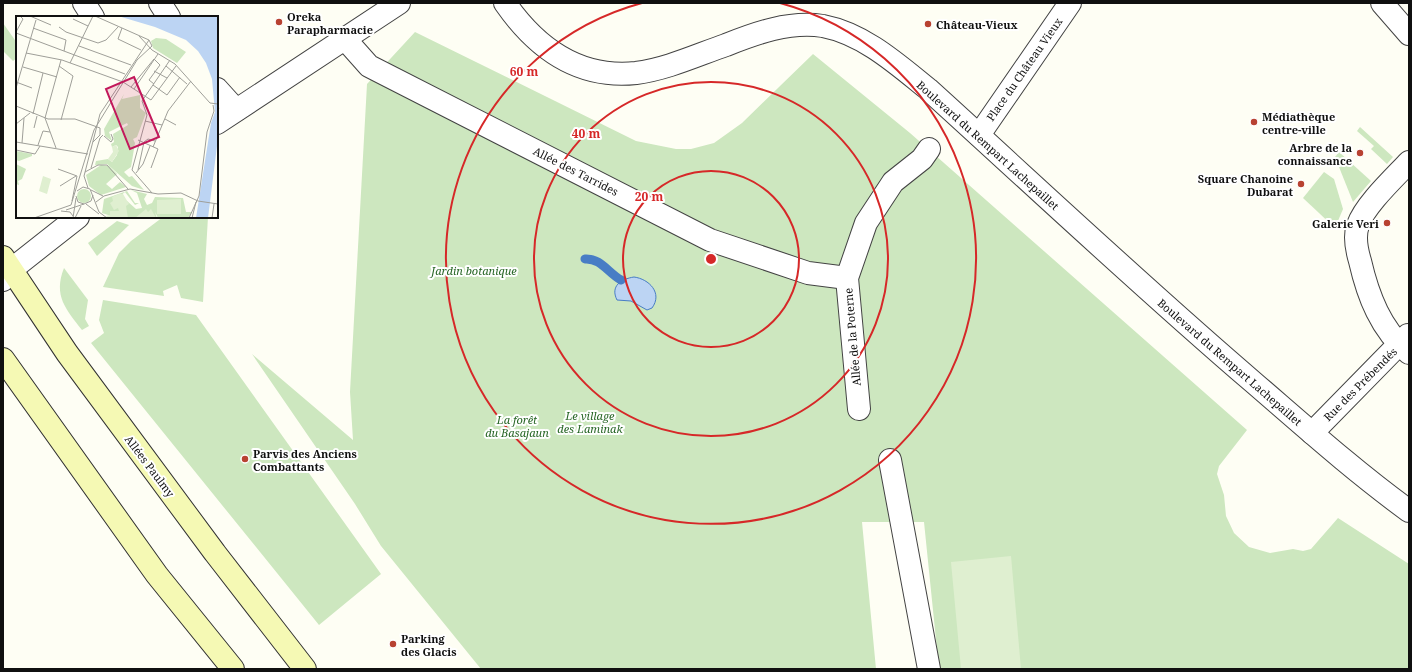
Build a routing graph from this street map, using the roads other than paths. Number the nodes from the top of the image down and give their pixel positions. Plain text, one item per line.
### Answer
1 (84, 3) edge
2 (160, 3) edge
3 (399, 3) edge
4 (505, 3) edge
5 (1070, 3) edge
6 (1382, 3) edge
7 (91, 16) edge
8 (168, 16) edge
9 (1409, 34) edge
10 (345, 39) junction
11 (218, 90) edge
12 (236, 110) junction
13 (218, 122) edge
14 (979, 135) junction
15 (929, 149) dead end
16 (1409, 162) edge
17 (77, 218) edge
18 (6, 268) edge
19 (847, 278) junction
20 (1406, 344) edge
21 (3, 359) edge
22 (859, 409) dead end
23 (1312, 433) junction
24 (890, 460) dead end
25 (1409, 511) edge
26 (233, 669) edge
27 (306, 669) edge
28 (929, 669) edge

1 - 7 street
2 - 8 street
3 - 10 street
4 - 14 street, Boulevard du Rempart Lachepaillet
5 - 14 street, Place du Château Vieux
6 - 9 street
10 - 12 street
10 - 19 street, Allée des Tarrides
11 - 12 street
12 - 13 street
14 - 23 street, Boulevard du Rempart Lachepaillet
15 - 19 street, Allée de la Poterne
16 - 20 street
17 - 18 street
18 - 27 main road, Allées Paulmy
19 - 22 street, Allée de la Poterne
20 - 23 street, Rue des Prébendés
21 - 26 main road
23 - 25 street, Boulevard du Rempart Lachepaillet
24 - 28 street

